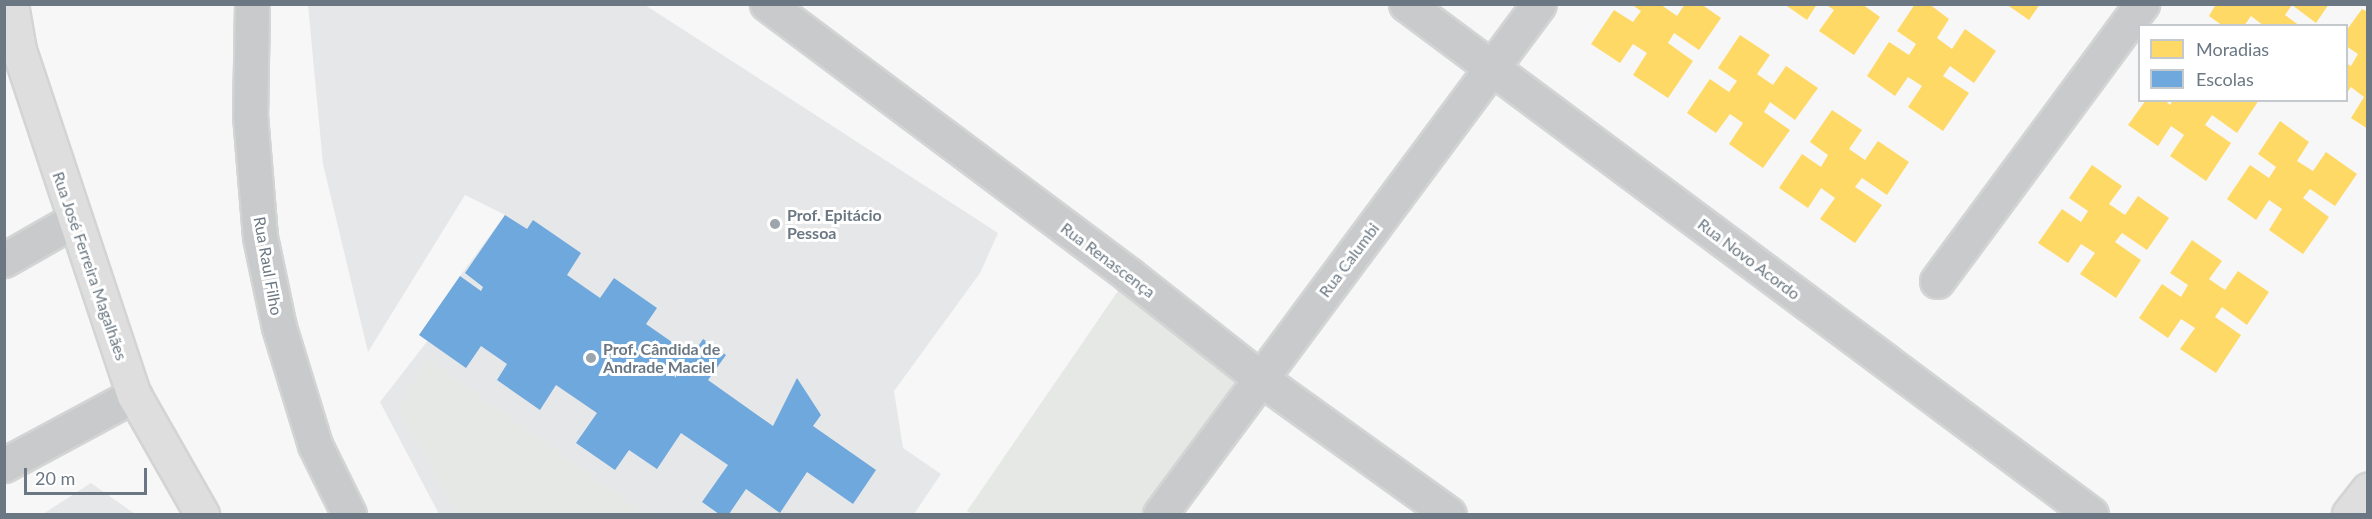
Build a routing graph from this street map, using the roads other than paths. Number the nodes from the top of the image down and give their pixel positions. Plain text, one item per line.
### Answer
1 (11, 4) edge
2 (252, 4) edge
3 (767, 4) edge
4 (1406, 4) edge
5 (1539, 4) edge
6 (2142, 4) edge
7 (12, 52) edge
8 (1492, 67) junction
9 (74, 220) junction
10 (4, 260) edge
11 (1937, 281) dead end
12 (1260, 380) junction
13 (134, 395) junction
14 (4, 465) edge
15 (2367, 490) edge
16 (202, 514) edge
17 (350, 514) edge
18 (1160, 514) edge
19 (1449, 514) edge
20 (2091, 514) edge
21 (2349, 514) edge

1 - 7 main road, Rua José Ferreira Magalhães
2 - 17 street, Rua Raul Filho
3 - 12 street, Rua Renascença
4 - 8 street, Rua Novo Acordo
5 - 8 street, Rua Calumbi
6 - 11 street
7 - 9 main road, Rua José Ferreira Magalhães
8 - 12 street, Rua Calumbi
8 - 20 street, Rua Novo Acordo
9 - 10 street
9 - 13 main road, Rua José Ferreira Magalhães
12 - 18 street, Rua Calumbi
12 - 19 street, Rua Renascença
13 - 14 street
13 - 16 main road, Rua José Ferreira Magalhães
15 - 21 main road

